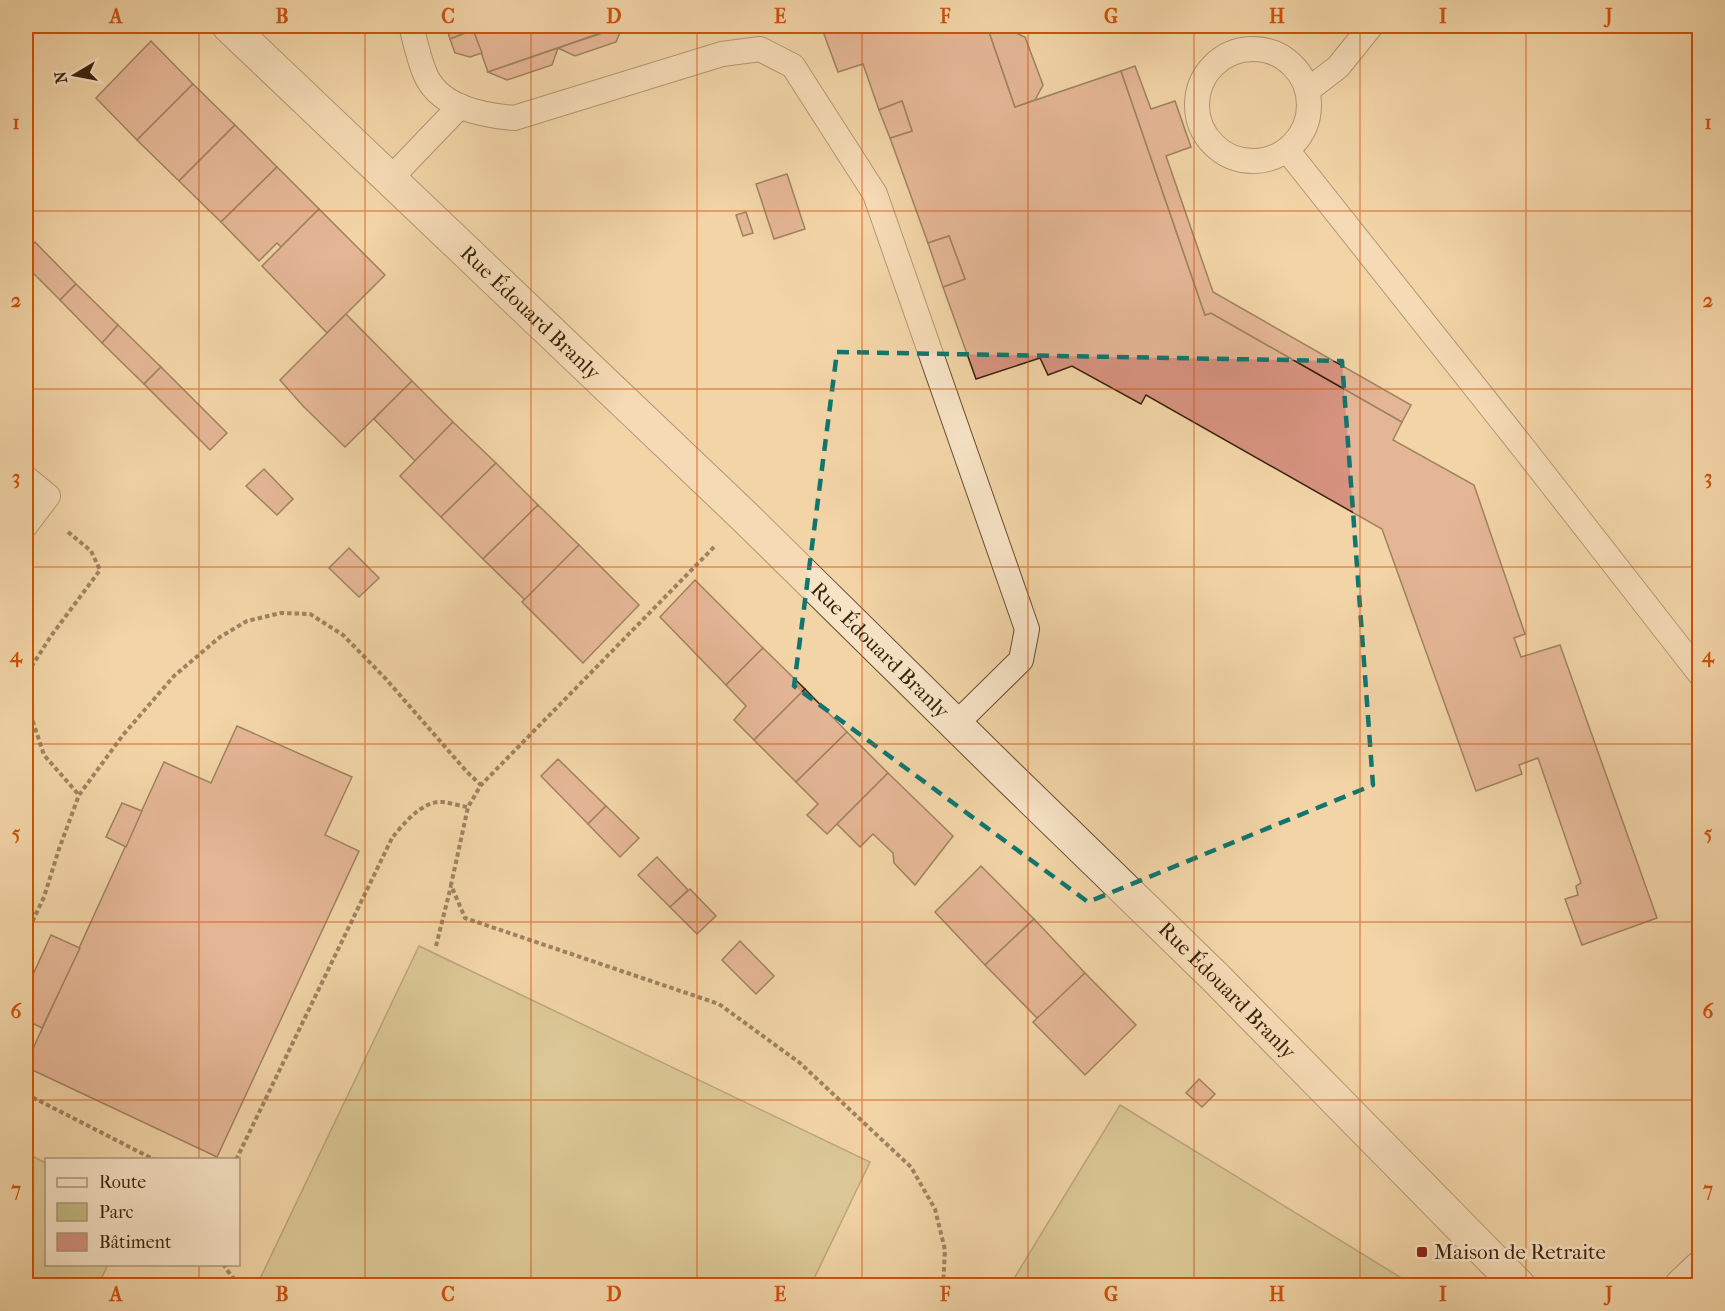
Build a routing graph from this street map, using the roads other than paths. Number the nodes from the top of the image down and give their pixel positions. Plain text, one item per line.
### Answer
1 (229, 26) edge
2 (411, 26) edge
3 (1371, 26) edge
4 (1308, 90) junction
5 (460, 106) junction
6 (1287, 150) junction
7 (390, 179) junction
8 (26, 478) edge
9 (26, 525) edge
10 (1700, 674) edge
11 (956, 724) junction
12 (1700, 1268) edge
13 (1519, 1286) edge
14 (1681, 1286) edge

1 - 7 street, Rue Édouard Branly
2 - 5 lane
3 - 4 lane
4 - 6 lane
4 - 6 lane
5 - 7 lane
5 - 11 lane
6 - 10 lane
7 - 11 street, Rue Édouard Branly
8 - 9 lane
11 - 13 street, Rue Édouard Branly
12 - 14 street

